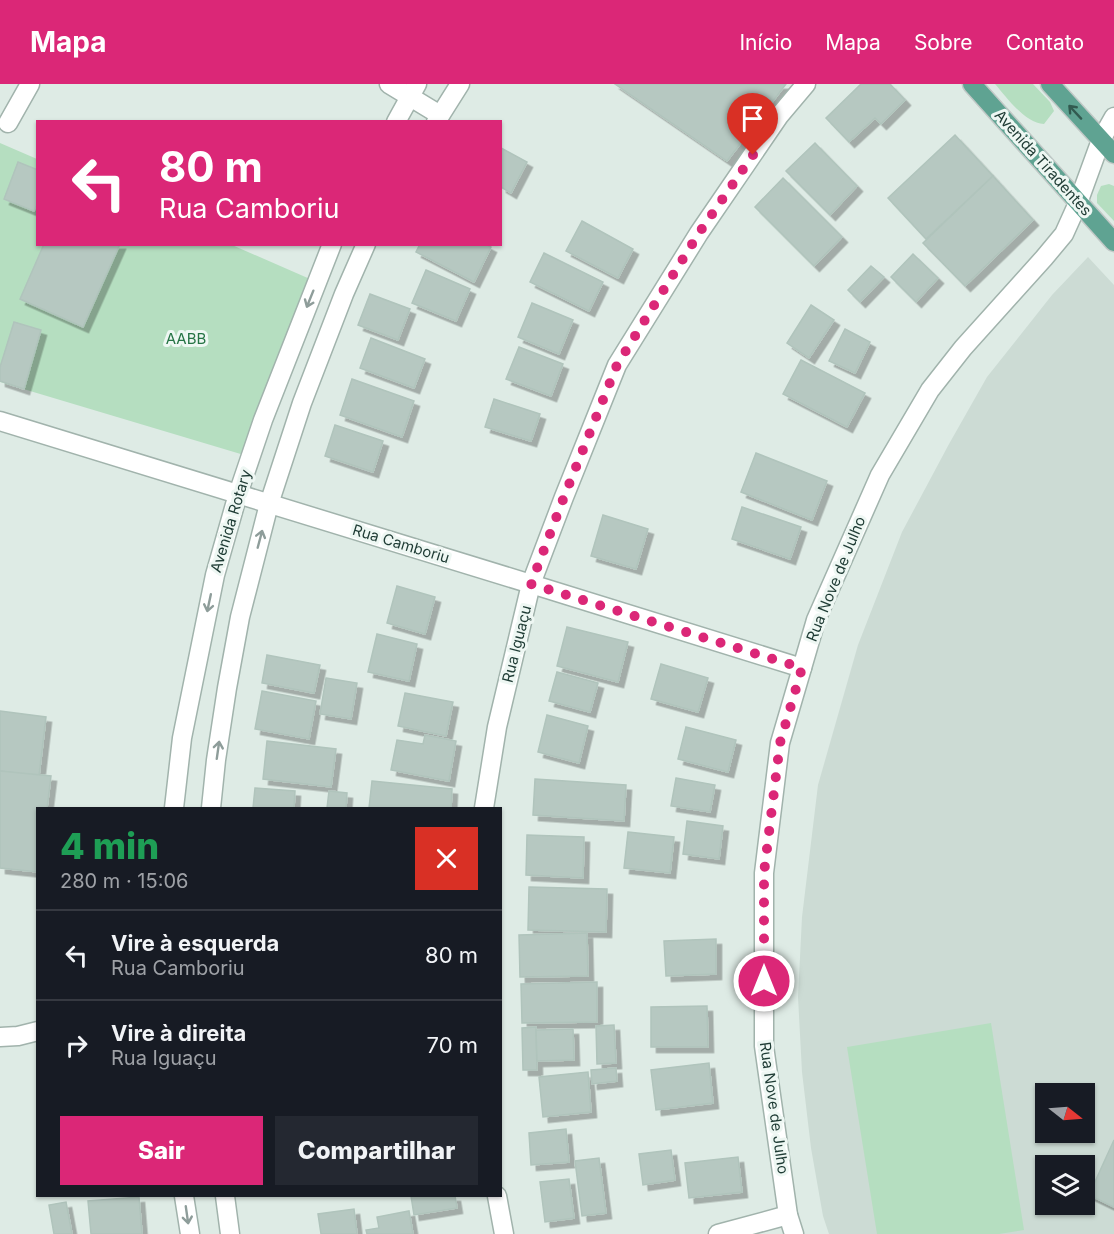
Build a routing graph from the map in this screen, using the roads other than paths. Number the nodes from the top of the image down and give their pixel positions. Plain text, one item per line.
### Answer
1 (30, 84) edge
2 (388, 84) edge
3 (460, 84) edge
4 (806, 84) edge
5 (972, 84) edge
6 (1050, 84) edge
7 (413, 90) edge
8 (1114, 117) edge
9 (438, 118) edge
10 (397, 120) edge
11 (8, 123) dead end
12 (1101, 140) junction
13 (1114, 154) edge
14 (1078, 202) junction
15 (1114, 242) edge
16 (331, 246) edge
17 (365, 246) edge
18 (0, 421) edge
19 (238, 494) junction
20 (269, 504) junction
21 (531, 584) junction
22 (802, 668) junction
23 (174, 807) edge
24 (211, 807) edge
25 (484, 807) edge
26 (36, 1030) edge
27 (9, 1036) edge
28 (36, 1040) edge
29 (184, 1197) edge
30 (225, 1197) edge
31 (497, 1197) edge
32 (788, 1215) junction
33 (190, 1234) edge
34 (230, 1234) edge
35 (504, 1234) edge
36 (718, 1234) edge
37 (794, 1234) edge

1 - 11 street
2 - 7 street
3 - 9 street
4 - 21 street, Rua Iguaçu
5 - 14 main road, Avenida Tiradentes
12 -> 6 main road
7 - 9 street
7 - 10 street
8 - 12 street, Rua Nove de Julho
12 - 13 main road
12 - 14 street, Rua Nove de Julho
14 - 15 main road, Avenida Tiradentes
14 - 22 street, Rua Nove de Julho
16 -> 19 street, Avenida Rotary
17 - 20 street, Avenida Rotary
18 - 19 street, Rua Camboriu
19 - 20 street, Rua Camboriu
19 -> 23 street, Avenida Rotary
20 - 21 street, Rua Camboriu
24 -> 20 street, Avenida Rotary
21 - 22 street, Rua Camboriu
21 - 25 street, Rua Iguaçu
22 - 32 street, Rua Nove de Julho
26 - 27 street
27 - 28 street
29 -> 33 street
30 - 34 street
31 - 35 street
32 - 36 street
32 - 37 street, Rua Nove de Julho

